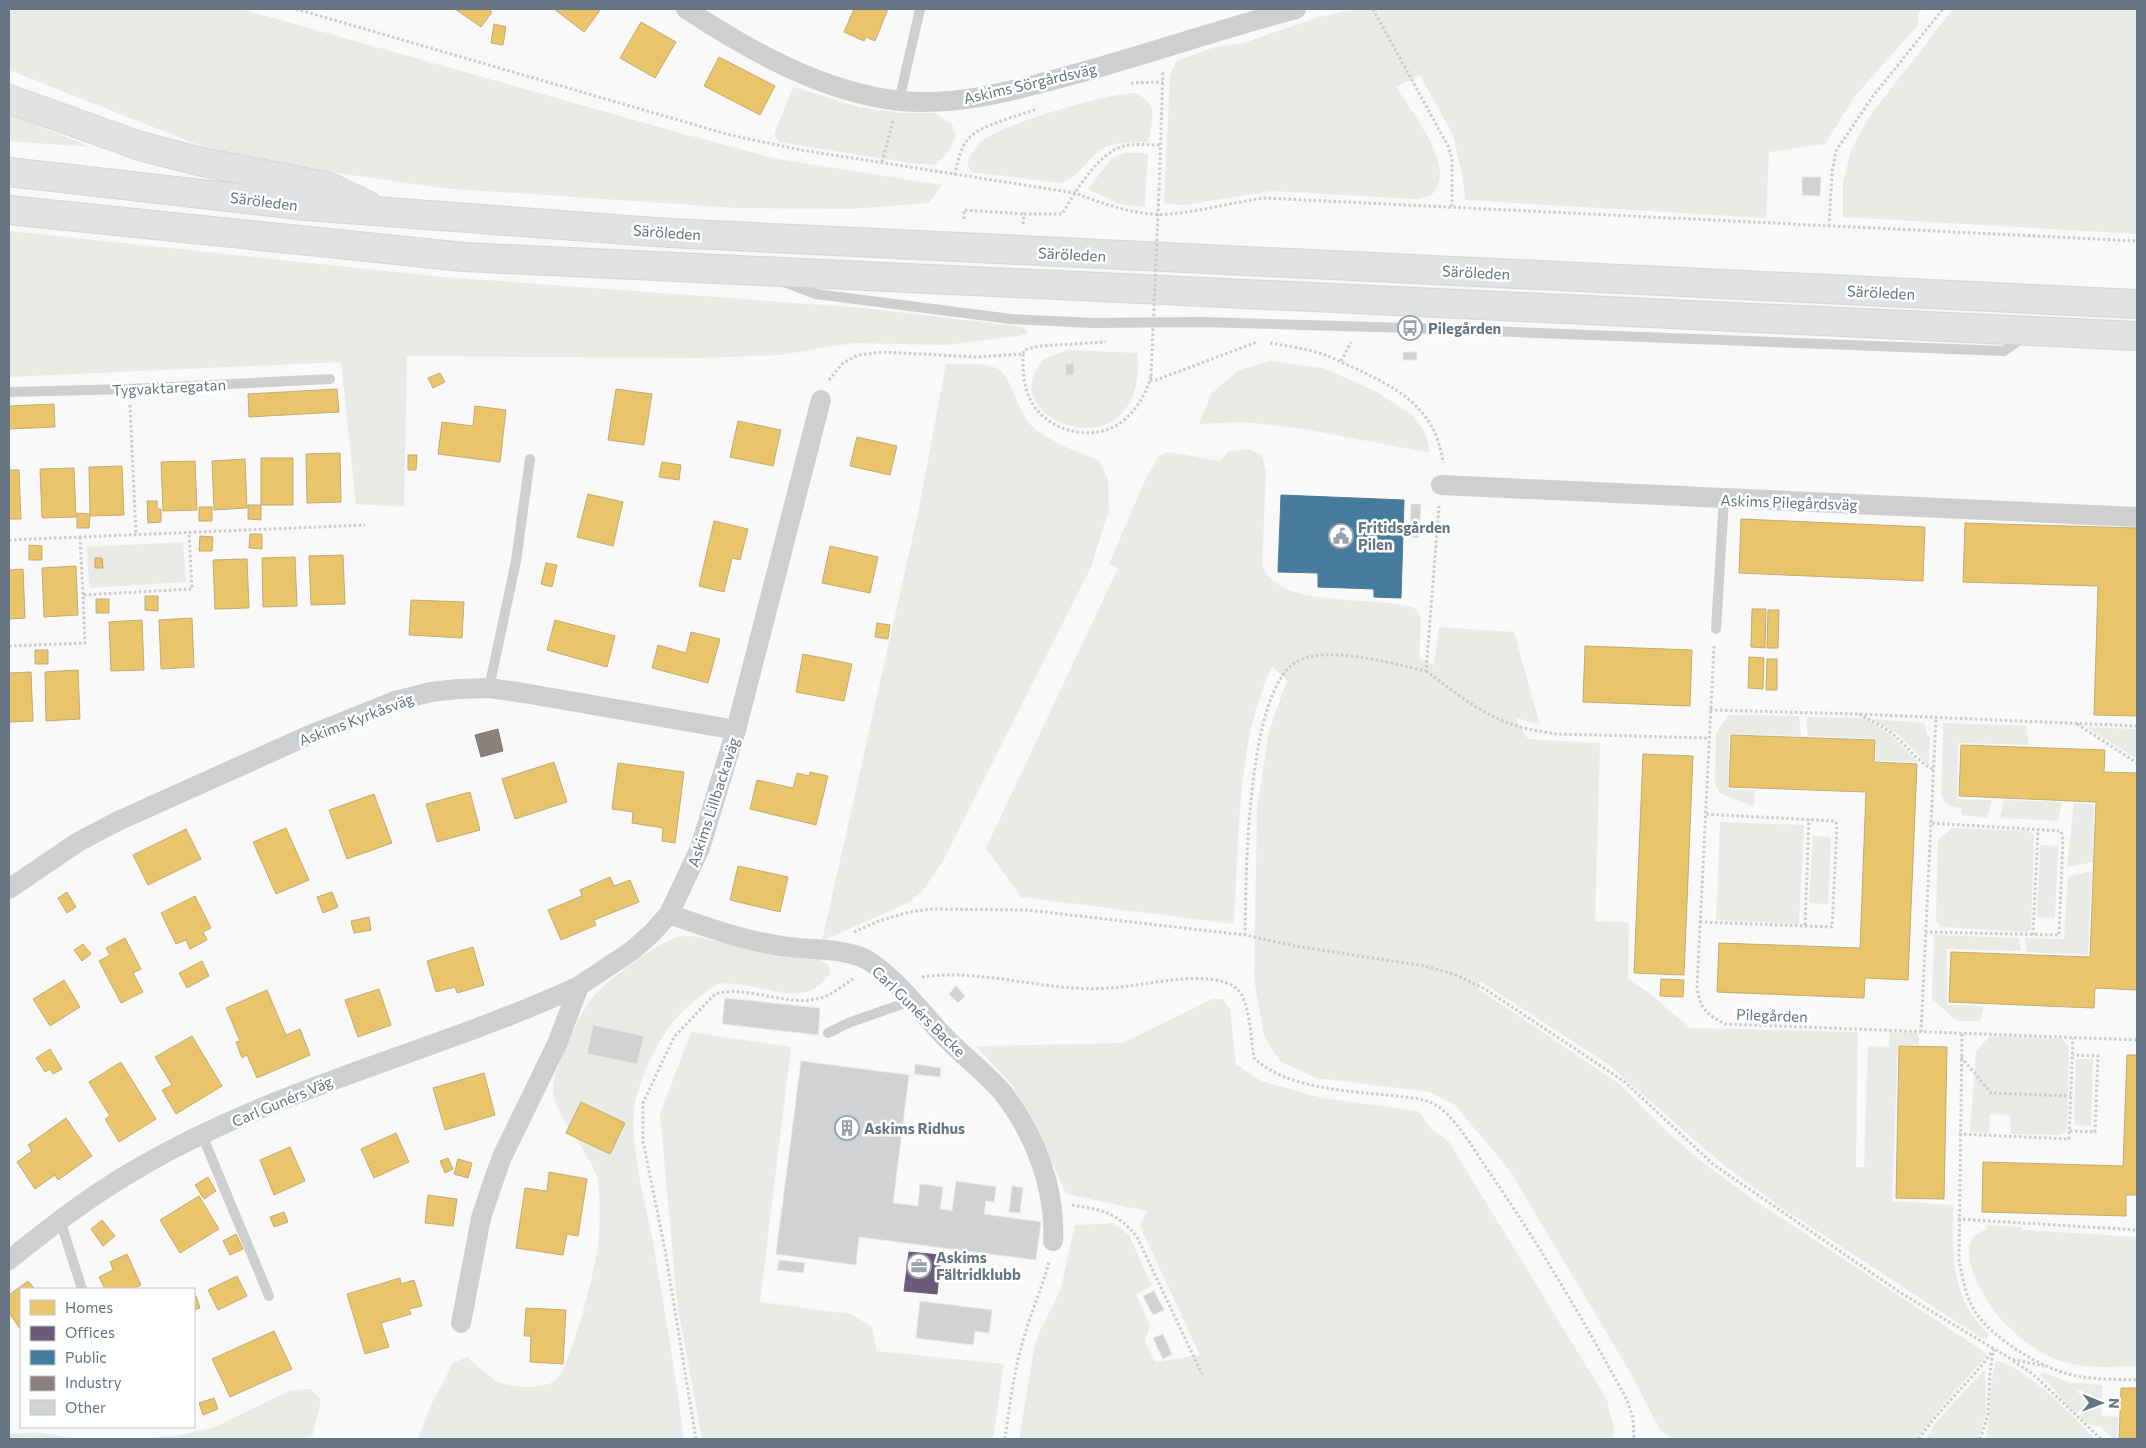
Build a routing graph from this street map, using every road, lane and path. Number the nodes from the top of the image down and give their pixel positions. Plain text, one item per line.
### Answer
1 (296, 9) edge
2 (686, 9) edge
3 (920, 9) edge
4 (1296, 9) edge
5 (1373, 9) edge
6 (1943, 9) edge
7 (1128, 84) dead end
8 (9, 99) edge
9 (896, 109) junction
10 (1038, 109) dead end
11 (1160, 146) junction
12 (882, 162) junction
13 (9, 172) edge
14 (955, 176) junction
15 (1075, 193) junction
16 (1452, 206) junction
17 (9, 210) edge
18 (382, 212) junction
19 (1024, 214) junction
20 (964, 220) dead end
21 (1023, 224) dead end
22 (1829, 226) junction
23 (2137, 241) edge
24 (757, 271) junction
25 (2137, 304) edge
26 (2033, 330) junction
27 (2137, 336) edge
28 (1156, 340) dead end
29 (1147, 341) dead end
30 (1242, 341) dead end
31 (1260, 341) junction
32 (1108, 342) dead end
33 (1351, 342) dead end
34 (1023, 354) junction
35 (1341, 361) junction
36 (1151, 378) junction
37 (330, 379) dead end
38 (129, 389) junction
39 (9, 392) edge
40 (821, 400) joint
41 (530, 459) dead end
42 (1441, 485) junction
43 (1724, 499) junction
44 (2137, 517) edge
45 (365, 525) dead end
46 (189, 532) junction
47 (136, 535) junction
48 (80, 537) junction
49 (9, 540) edge
50 (83, 595) junction
51 (1716, 629) joint
52 (9, 646) edge
53 (1426, 671) junction
54 (489, 688) junction
55 (1710, 710) junction
56 (1857, 714) junction
57 (1936, 718) junction
58 (2077, 724) junction
59 (2137, 726) edge
60 (736, 730) junction
61 (1708, 738) junction
62 (2137, 763) edge
63 (1934, 770) junction
64 (1704, 814) junction
65 (1808, 819) junction
66 (1929, 824) junction
67 (2038, 830) junction
68 (9, 889) edge
69 (669, 914) junction
70 (1700, 922) junction
71 (1805, 925) junction
72 (1925, 932) junction
73 (1245, 935) junction
74 (2033, 935) junction
75 (843, 954) junction
76 (875, 966) junction
77 (891, 981) junction
78 (578, 986) junction
79 (911, 1001) junction
80 (1921, 1032) junction
81 (828, 1034) dead end
82 (1962, 1034) junction
83 (2073, 1038) junction
84 (2137, 1040) edge
85 (2072, 1055) junction
86 (1961, 1057) junction
87 (2071, 1096) junction
88 (2070, 1131) junction
89 (1959, 1134) junction
90 (202, 1135) junction
91 (1052, 1202) junction
92 (1958, 1219) junction
93 (60, 1220) junction
94 (2137, 1230) edge
95 (1053, 1241) joint
96 (9, 1260) edge
97 (82, 1288) edge
98 (269, 1296) dead end
99 (461, 1323) dead end
100 (1994, 1349) junction
101 (2011, 1359) junction
102 (2044, 1366) junction
103 (1202, 1374) dead end
104 (2137, 1380) edge
105 (696, 1439) edge
106 (1005, 1439) edge
107 (1634, 1439) edge
108 (1919, 1439) edge
109 (1980, 1439) edge
110 (2101, 1439) edge

1 - 12 path
2 - 9 street, Askims Sörgårdsväg
3 - 9 lane
4 - 9 street, Askims Sörgårdsväg
5 - 16 path
6 - 22 path
7 - 11 path
8 - 18 main road
9 - 12 path
10 - 14 path
11 - 15 path
11 - 36 path, bridge
12 - 14 path
13 - 18 main road, Säröleden
14 - 15 path
15 - 16 path
15 - 19 path
16 - 22 path
17 - 24 main road, Säröleden
18 - 25 main road, Säröleden
19 - 20 path
19 - 21 path
22 - 23 path
24 - 26 main road, Säröleden
24 - 26 lane
26 - 27 main road, Säröleden
28 - 29 path
30 - 31 path
31 - 35 path
31 - 36 path
32 - 34 path
33 - 35 path
34 - 36 path
34 - 40 path
35 - 42 path
37 - 38 lane, Tygvaktaregatan
38 - 39 lane, Tygvaktaregatan
38 - 47 path
40 - 60 street, Askims Lillbackaväg
41 - 54 lane
42 - 43 street, Askims Pilegårdsväg
42 - 53 path
43 - 44 street, Askims Pilegårdsväg
43 - 51 lane
45 - 46 path
46 - 47 path
46 - 50 path
47 - 48 path
48 - 49 path
48 - 50 path
50 - 52 path
51 - 55 path, Pilegården
53 - 61 path
53 - 73 path
54 - 60 street, Askims Kyrkåsväg
54 - 68 street, Askims Kyrkåsväg
55 - 56 path
55 - 61 path, Pilegården
56 - 57 path
56 - 63 path
57 - 58 path
57 - 63 path
58 - 59 path
58 - 62 path
60 - 69 street, Askims Lillbackaväg
61 - 64 path, Pilegården
63 - 66 path
64 - 65 path
64 - 70 path, Pilegården
65 - 71 path
65 - 71 path
66 - 67 path
66 - 72 path
67 - 74 path
67 - 74 path
69 - 75 street, Carl Gunérs Backe
69 - 78 street, Askims Lillbackaväg
70 - 71 path
70 - 80 path, Pilegården
72 - 74 path
72 - 80 path
73 - 75 path
73 - 100 path
75 - 76 street, Carl Gunérs Backe
76 - 77 street, Carl Gunérs Backe
76 - 105 path
77 - 79 street, Carl Gunérs Backe
77 - 107 path
78 - 90 street, Carl Gunérs Väg
78 - 99 street
79 - 81 lane
79 - 91 street, Carl Gunérs Backe
80 - 82 path, Pilegården
82 - 83 path, Pilegården
82 - 86 path
83 - 84 path, Pilegården
83 - 85 path
85 - 87 path
85 - 88 path
86 - 87 path
86 - 89 path
87 - 88 path
88 - 89 path
89 - 92 path
90 - 93 street, Carl Gunérs Väg
90 - 98 lane
91 - 95 street, Carl Gunérs Backe
91 - 103 path
92 - 94 path
92 - 102 path
93 - 96 street, Carl Gunérs Väg
93 - 97 lane
95 - 106 path
100 - 101 path
100 - 108 path
100 - 109 path
101 - 102 path
101 - 110 path
102 - 104 path

